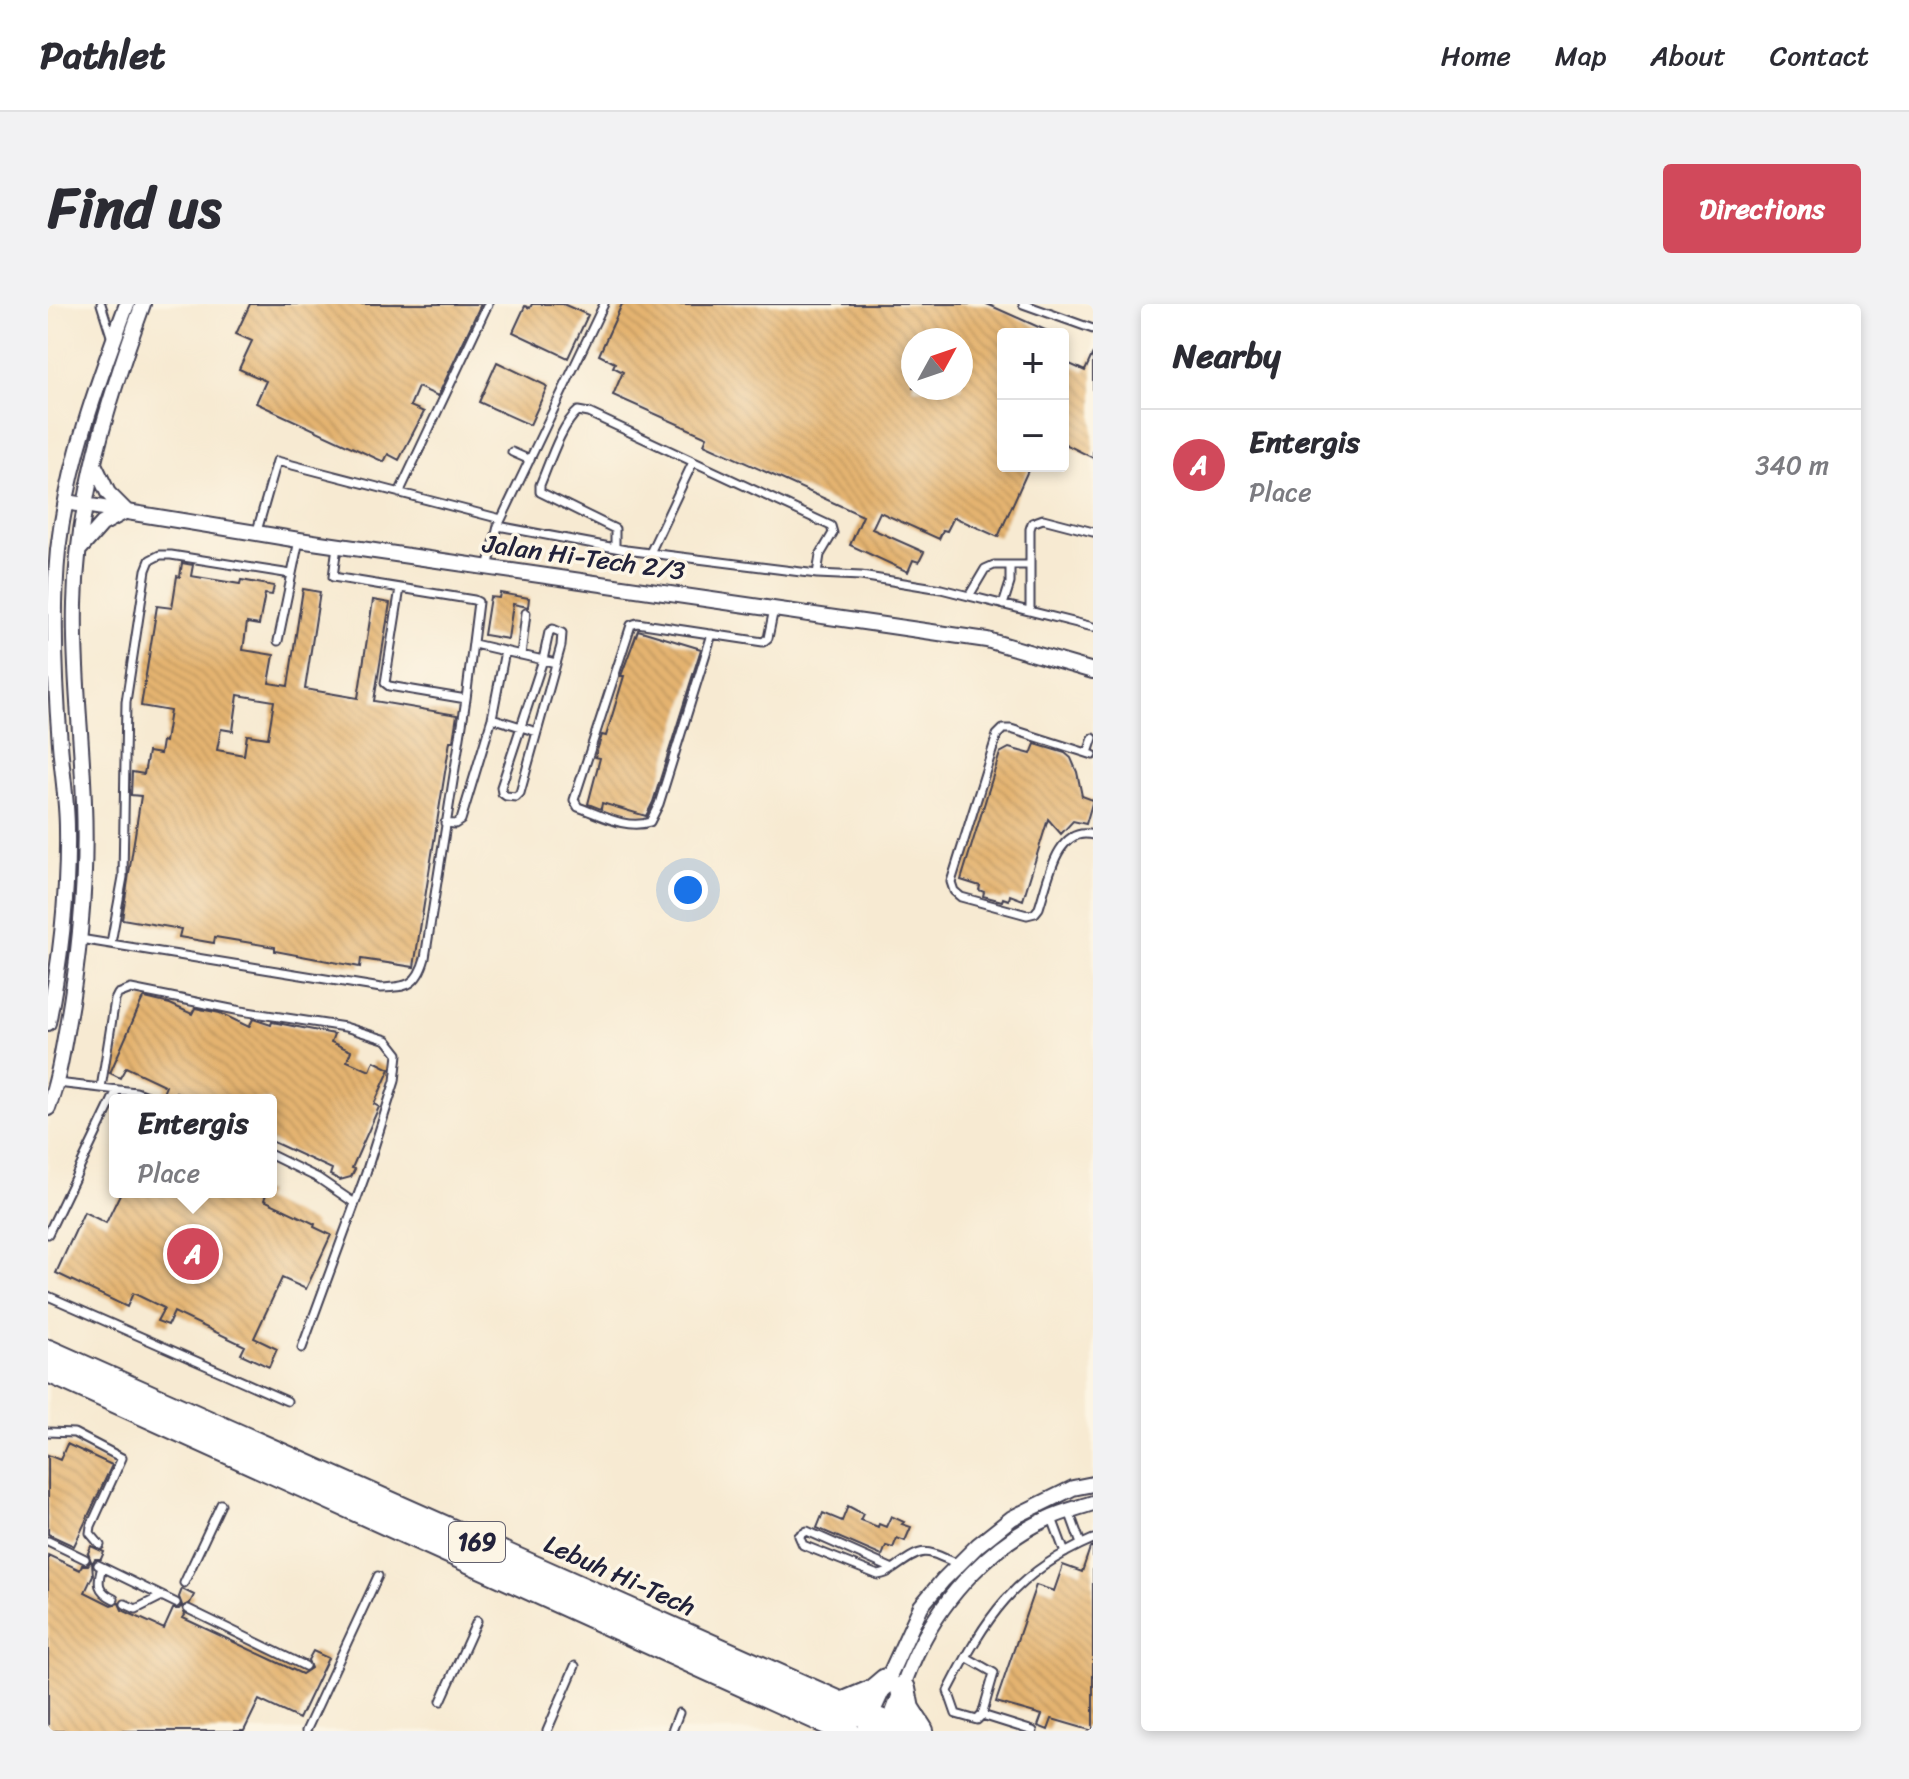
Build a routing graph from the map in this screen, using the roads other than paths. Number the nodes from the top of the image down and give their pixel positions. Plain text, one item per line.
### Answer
1 (101, 304) edge
2 (127, 304) edge
3 (143, 304) edge
4 (488, 304) edge
5 (604, 304) edge
6 (1023, 304) edge
7 (1093, 329) edge
8 (113, 341) junction
9 (512, 452) dead end
10 (530, 460) junction
11 (693, 462) junction
12 (94, 463) junction
13 (399, 493) junction
14 (66, 502) junction
15 (84, 505) junction
16 (126, 511) junction
17 (500, 522) junction
18 (257, 531) junction
19 (1093, 532) edge
20 (299, 540) junction
21 (337, 546) junction
22 (615, 547) junction
23 (80, 549) junction
24 (650, 553) junction
25 (1010, 565) junction
26 (1030, 565) junction
27 (488, 568) junction
28 (291, 574) junction
29 (817, 574) junction
30 (400, 588) junction
31 (969, 596) junction
32 (1003, 605) junction
33 (774, 609) junction
34 (1030, 610) junction
35 (526, 613) dead end
36 (1093, 627) edge
37 (712, 634) junction
38 (278, 641) dead end
39 (474, 644) junction
40 (505, 651) junction
41 (521, 655) junction
42 (543, 660) junction
43 (556, 663) junction
44 (1093, 671) edge
45 (466, 699) junction
46 (58, 705) junction
47 (492, 718) junction
48 (48, 720) edge
49 (521, 727) junction
50 (537, 732) junction
51 (80, 738) junction
52 (1093, 738) edge
53 (54, 741) edge
54 (1090, 754) edge
55 (48, 758) edge
56 (62, 770) junction
57 (445, 823) junction
58 (1093, 835) edge
59 (80, 939) junction
60 (111, 943) junction
61 (48, 1023) edge
62 (57, 1083) junction
63 (101, 1088) junction
64 (117, 1090) junction
65 (115, 1094) edge
66 (141, 1094) edge
67 (109, 1107) edge
68 (48, 1108) edge
69 (277, 1158) edge
70 (353, 1202) junction
71 (48, 1234) edge
72 (48, 1296) edge
73 (302, 1348) dead end
74 (48, 1352) edge
75 (48, 1370) edge
76 (287, 1401) dead end
77 (48, 1432) edge
78 (1093, 1484) edge
79 (1093, 1503) edge
80 (221, 1504) dead end
81 (1069, 1511) junction
82 (1052, 1517) junction
83 (1093, 1539) edge
84 (48, 1541) edge
85 (1081, 1544) junction
86 (100, 1545) dead end
87 (1065, 1553) junction
88 (85, 1559) dead end
89 (959, 1564) junction
90 (893, 1569) junction
91 (378, 1576) dead end
92 (184, 1583) dead end
93 (162, 1596) junction
94 (114, 1599) dead end
95 (176, 1603) dead end
96 (125, 1604) dead end
97 (188, 1609) dead end
98 (477, 1621) dead end
99 (966, 1657) junction
100 (305, 1666) dead end
101 (575, 1666) dead end
102 (320, 1674) dead end
103 (331, 1679) junction
104 (895, 1685) junction
105 (441, 1701) dead end
106 (679, 1713) dead end
107 (982, 1715) junction
108 (838, 1722) edge
109 (883, 1727) edge
110 (306, 1731) edge
111 (547, 1731) edge
112 (672, 1731) edge
113 (921, 1731) edge
114 (1033, 1731) edge

1 - 8 lane
2 - 8 street
3 - 12 street
4 - 13 lane
5 - 10 lane
6 - 7 lane
8 - 14 street
9 - 10 lane
10 - 17 lane
11 - 22 lane
11 - 24 lane
11 - 29 lane
12 - 15 street
12 - 16 street
13 - 17 lane
13 - 18 lane
14 - 15 street, Jalan Hi-Tech 2/3
14 - 46 street
15 - 16 street, Jalan Hi-Tech 2/3
15 - 23 street
16 - 18 street, Jalan Hi-Tech 2/3
16 - 23 street
17 - 22 lane
17 - 27 lane
18 - 20 street, Jalan Hi-Tech 2/3
19 - 26 lane
20 - 21 street, Jalan Hi-Tech 2/3
20 - 28 lane
21 - 27 street, Jalan Hi-Tech 2/3
21 - 30 lane
22 - 24 lane
23 - 51 street
24 - 29 lane
25 - 26 lane
25 - 31 lane
25 - 32 lane
26 - 34 lane
27 - 33 street, Jalan Hi-Tech 2/3
28 - 38 lane
28 - 60 lane
29 - 31 lane
30 - 39 lane
30 - 45 lane
31 - 32 lane
32 - 34 lane
33 - 37 lane
33 - 44 street, Jalan Hi-Tech 2/3
34 - 36 lane
35 - 41 lane
37 - 37 lane
39 - 40 lane
39 - 45 lane
40 - 41 lane
40 - 47 lane
41 - 42 lane
42 - 43 lane
42 - 43 lane
42 - 49 lane
43 - 50 lane
45 - 57 lane
46 - 48 street
46 - 53 street
47 - 49 lane
47 - 57 lane
49 - 50 lane
49 - 50 lane
51 - 53 street
51 - 59 street
52 - 54 lane
53 - 56 street
54 - 58 lane
55 - 56 street
56 - 61 street
57 - 60 lane
59 - 60 lane
59 - 62 street
62 - 63 lane
62 - 68 street
63 - 64 lane
63 - 70 lane
64 - 65 lane
64 - 66 lane
67 - 71 lane
69 - 70 lane
70 - 73 lane
72 - 76 lane
74 - 108 main road, Lebuh Hi-Tech / 169
75 - 108 main road, Lebuh Hi-Tech / 169
77 - 86 lane
78 - 89 street
79 - 81 street
80 - 92 lane
81 - 82 street
81 - 85 lane
82 - 87 lane
82 - 104 street
83 - 85 lane
84 - 88 lane
85 - 87 lane
87 - 99 lane
89 - 90 lane
89 - 104 street
90 - 90 lane
91 - 103 lane
93 - 94 lane
93 - 95 lane
93 - 96 lane
97 - 100 lane
98 - 105 lane
99 - 107 lane
99 - 107 lane
101 - 111 lane
102 - 103 lane
103 - 110 lane
104 - 108 main road
104 - 109 street
104 - 113 main road
106 - 112 lane
107 - 114 lane
108 - 109 main road, Lebuh Hi-Tech / 169

